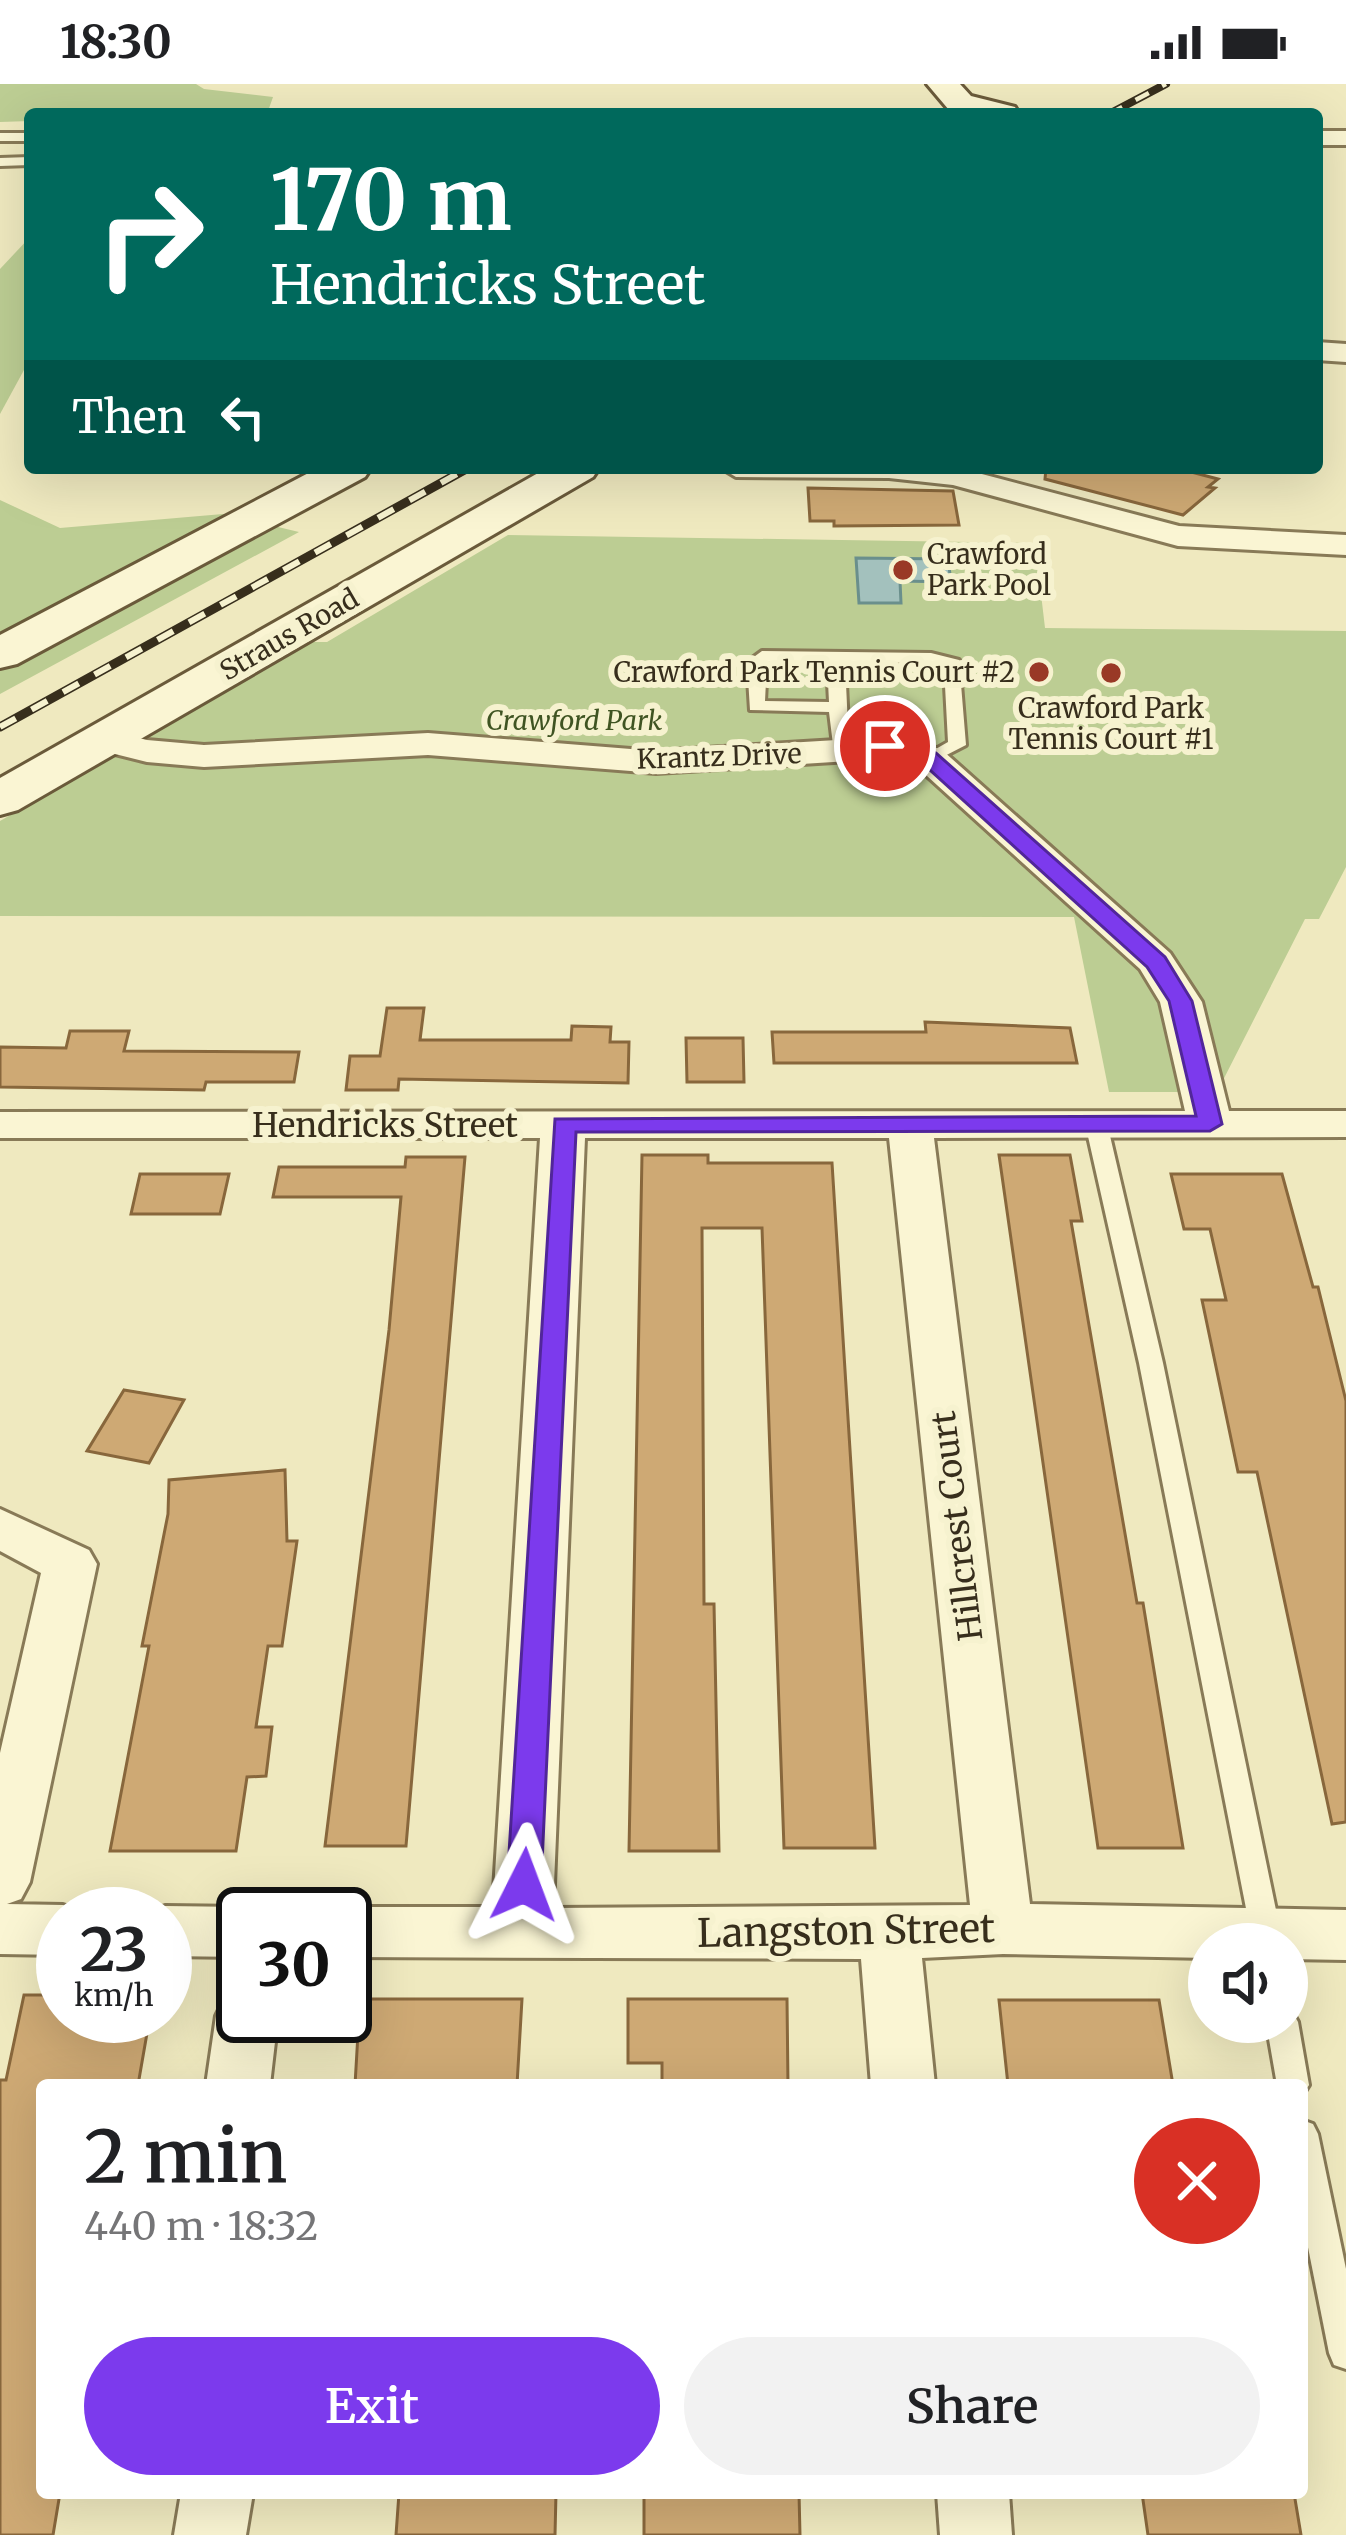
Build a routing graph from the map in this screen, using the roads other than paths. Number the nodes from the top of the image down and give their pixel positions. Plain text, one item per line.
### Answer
1 (943, 84) edge
2 (966, 84) edge
3 (980, 108) edge
4 (1005, 108) edge
5 (339, 474) edge
6 (568, 474) edge
7 (935, 474) edge
8 (1346, 544) edge
9 (0, 654) edge
10 (836, 657) junction
11 (838, 707) junction
12 (104, 740) junction
13 (840, 749) junction
14 (929, 758) junction
15 (0, 799) edge
16 (1096, 1123) junction
17 (563, 1124) junction
18 (910, 1124) junction
19 (1210, 1124) junction
20 (1346, 1124) edge
21 (0, 1125) edge
22 (0, 1528) edge
23 (0, 1882) edge
24 (1264, 1923) edge
25 (0, 1929) edge
26 (1003, 1929) junction
27 (36, 1930) edge
28 (372, 1932) edge
29 (522, 1932) junction
30 (889, 1934) junction
31 (1346, 1935) edge
32 (1188, 1936) edge
33 (1308, 1937) edge
34 (244, 2043) edge
35 (1286, 2043) edge
36 (239, 2079) edge
37 (902, 2079) edge
38 (1292, 2079) edge
39 (1308, 2164) edge
40 (1346, 2353) edge
41 (216, 2499) edge
42 (973, 2499) edge
43 (211, 2535) edge
44 (976, 2535) edge

1 - 3 street
2 - 4 street
5 - 9 street
6 - 12 street, Straus Road
7 - 8 street
10 - 11 lane
10 - 11 lane
10 - 14 lane
11 - 13 lane
12 - 13 street, Krantz Drive
12 - 15 street, Straus Road
13 - 14 street, Krantz Drive
14 - 19 street
16 - 18 street, Hendricks Street
16 - 19 street, Hendricks Street
16 - 24 lane
17 - 18 street, Hendricks Street
17 - 21 street, Hendricks Street
17 - 29 street
18 - 26 street, Hillcrest Court
19 - 20 street, Hendricks Street
22 - 23 street
25 - 27 street
26 - 30 street, Langston Street
26 - 32 street, Langston Street
28 - 29 street, Langston Street
29 - 30 street, Langston Street
30 - 37 street
31 - 33 street, Langston Street
34 - 36 street
35 - 38 lane
39 - 40 lane
41 - 43 street
42 - 44 street

